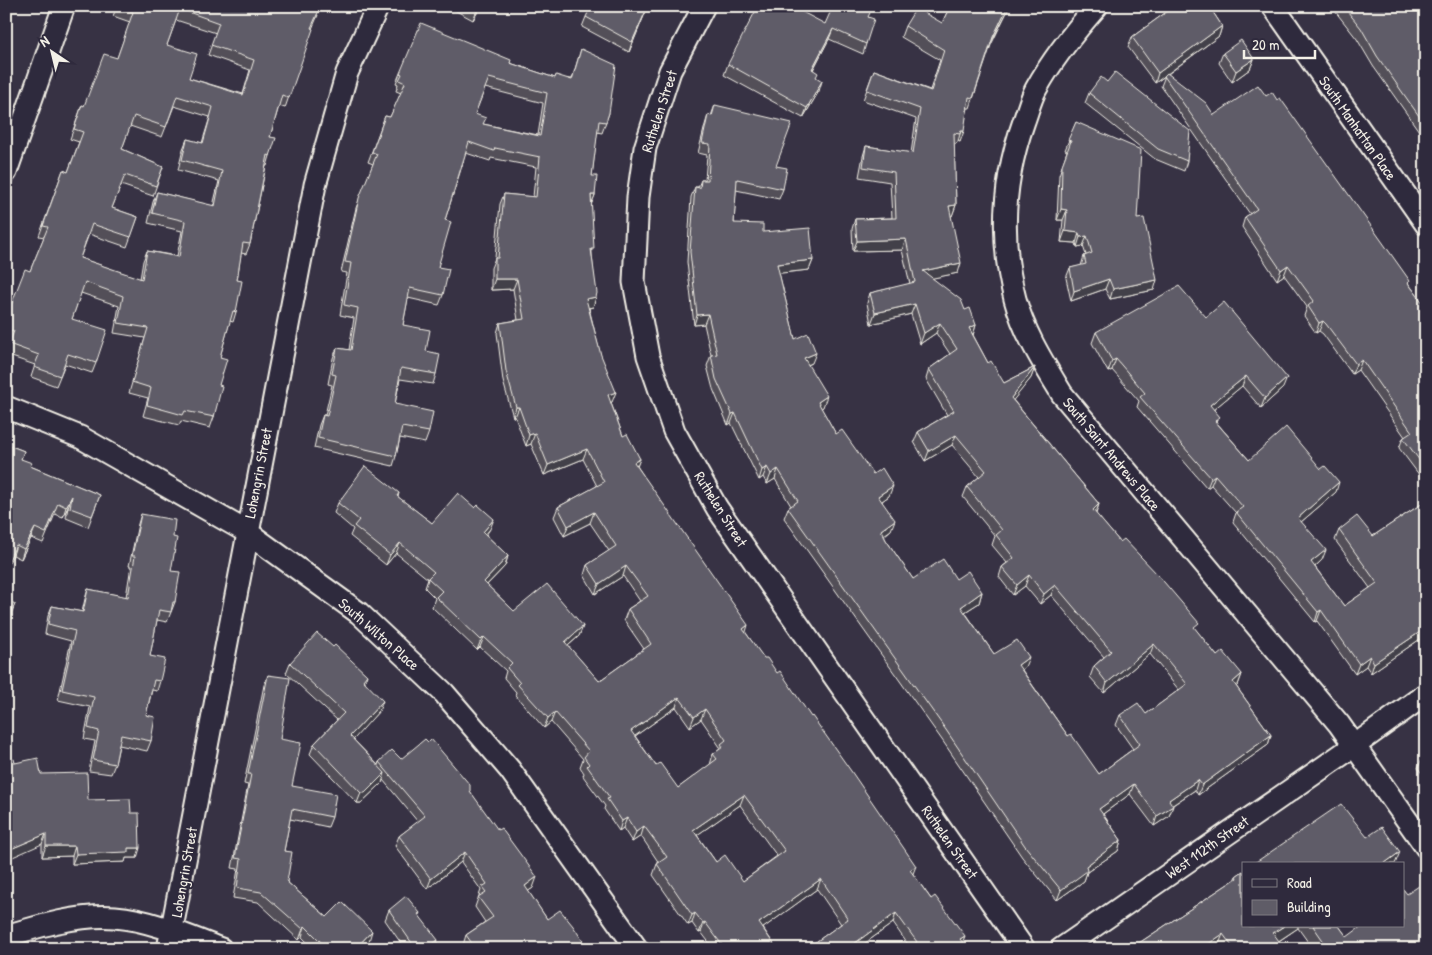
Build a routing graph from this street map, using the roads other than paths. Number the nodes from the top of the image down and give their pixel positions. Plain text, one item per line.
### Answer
1 (64, 6) edge
2 (378, 6) edge
3 (704, 6) edge
4 (1097, 6) edge
5 (1273, 6) edge
6 (6, 172) edge
7 (1426, 224) edge
8 (6, 407) edge
9 (247, 532) junction
10 (1426, 694) edge
11 (1354, 746) junction
12 (1426, 847) edge
13 (6, 936) edge
14 (171, 939) edge
15 (221, 949) edge
16 (637, 949) edge
17 (1024, 949) edge
18 (1061, 949) edge

1 - 6 street
2 - 9 street, Lohengrin Street
3 - 17 street, Ruthelen Street
4 - 11 street, South Saint Andrews Place
5 - 7 street, South Manhattan Place
8 - 9 street, South Wilton Place
9 - 14 street, Lohengrin Street
9 - 16 street, South Wilton Place
10 - 11 street
11 - 12 street, South Saint Andrews Place
11 - 18 street, West 112th Street
13 - 14 street
14 - 15 street

